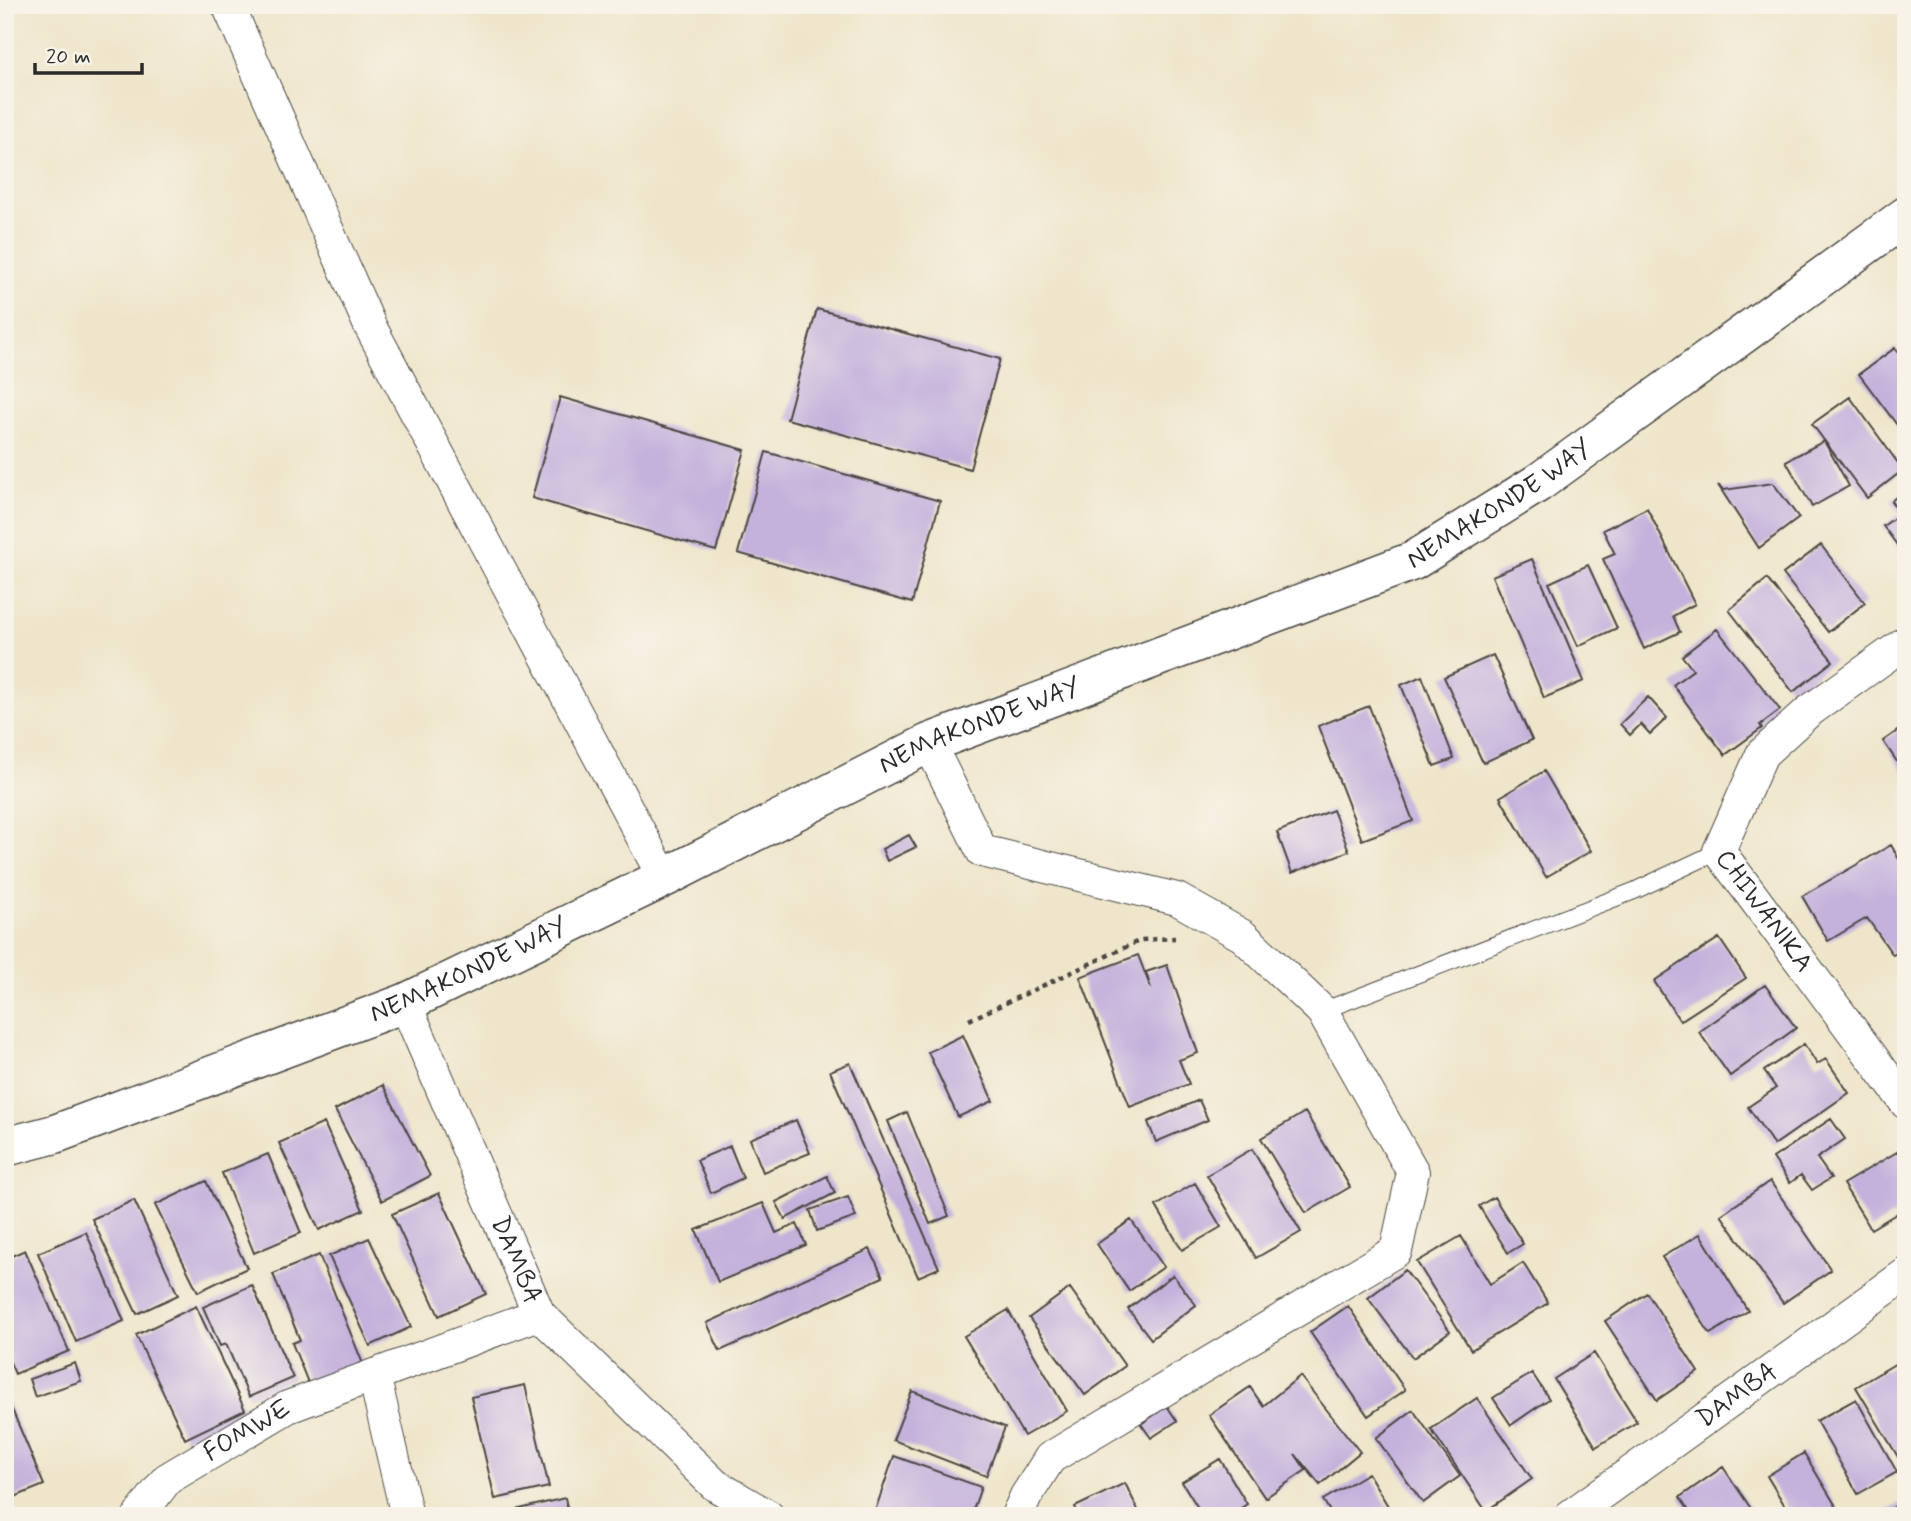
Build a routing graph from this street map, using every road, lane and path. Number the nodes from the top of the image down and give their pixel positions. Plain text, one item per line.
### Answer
1 (228, 5) edge
2 (1906, 216) edge
3 (1906, 642) edge
4 (929, 743) junction
5 (1719, 851) junction
6 (664, 878) junction
7 (1179, 938) dead end
8 (405, 1003) junction
9 (1322, 1011) junction
10 (969, 1020) dead end
11 (1906, 1103) edge
12 (5, 1147) edge
13 (1906, 1274) edge
14 (539, 1314) junction
15 (374, 1375) junction
16 (139, 1516) edge
17 (407, 1516) edge
18 (768, 1516) edge
19 (1017, 1516) edge
20 (1570, 1516) edge

1 - 6 street
2 - 4 street, NEMAKONDE WAY
3 - 5 street, CHIWANIKA
4 - 6 street, NEMAKONDE WAY
4 - 9 street
5 - 9 lane
5 - 11 street, CHIWANIKA
6 - 8 street, NEMAKONDE WAY
7 - 10 path
8 - 12 street, NEMAKONDE WAY
8 - 14 street, DAMBA
9 - 19 street
13 - 20 street, DAMBA
14 - 15 street, FOMWE
14 - 18 street, DAMBA
15 - 16 street, FOMWE
15 - 17 street

